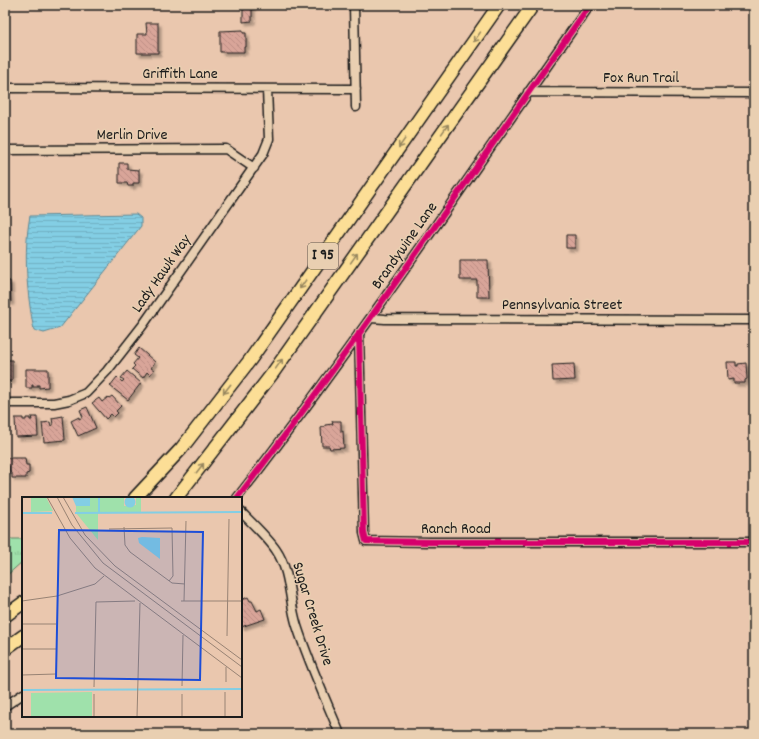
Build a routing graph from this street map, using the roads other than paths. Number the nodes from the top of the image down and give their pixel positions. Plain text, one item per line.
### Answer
1 (354, 5) edge
2 (499, 5) edge
3 (533, 5) edge
4 (590, 5) edge
5 (5, 88) edge
6 (267, 88) junction
7 (356, 89) junction
8 (528, 92) junction
9 (754, 93) edge
10 (356, 107) dead end
11 (5, 150) edge
12 (254, 168) junction
13 (371, 318) junction
14 (754, 320) edge
15 (359, 333) junction
16 (5, 403) edge
17 (137, 497) edge
18 (177, 497) edge
19 (238, 497) edge
20 (242, 513) edge
21 (754, 542) edge
22 (22, 604) edge
23 (5, 616) edge
24 (22, 637) edge
25 (5, 649) edge
26 (22, 695) edge
27 (5, 706) edge
28 (340, 734) edge

1 - 7 street
2 -> 17 highway, I 95
18 -> 3 highway, I 95
4 - 8 street, Brandywine Lane
5 - 6 street, Griffith Lane
6 - 7 street, Griffith Lane
6 - 12 street, Lady Hawk Way
7 - 10 street
8 - 9 street, Fox Run Trail
8 - 13 street, Brandywine Lane
11 - 12 street, Merlin Drive
12 - 16 street, Lady Hawk Way
13 - 14 street, Pennsylvania Street
13 - 15 street, Brandywine Lane
15 - 19 street, Brandywine Lane
15 - 21 street, Ranch Road
20 - 28 street, Sugar Creek Drive
22 - 23 highway
24 - 25 highway
26 - 27 street

